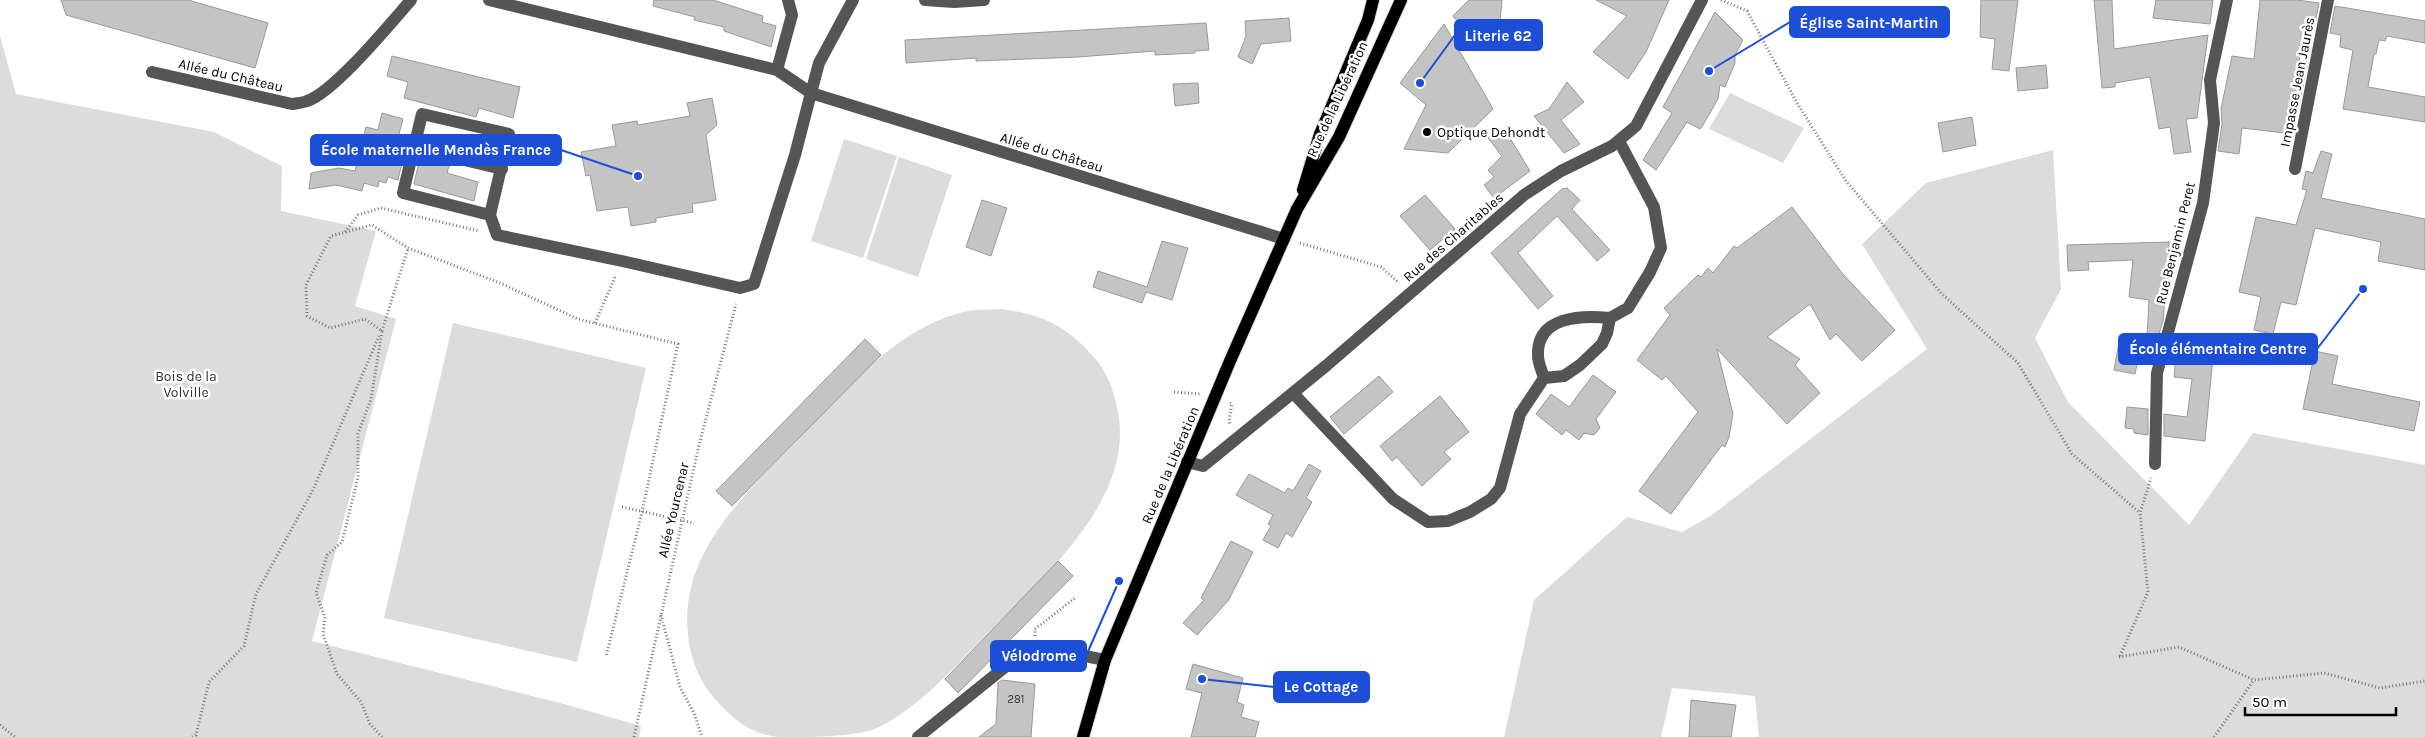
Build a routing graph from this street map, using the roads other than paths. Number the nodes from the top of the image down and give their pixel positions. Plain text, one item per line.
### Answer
1 (412, 0) edge
2 (490, 0) edge
3 (788, 0) edge
4 (852, 0) edge
5 (924, 0) edge
6 (984, 0) edge
7 (1373, 0) edge
8 (1401, 0) edge
9 (1702, 0) edge
10 (2227, 0) edge
11 (2328, 0) edge
12 (777, 70) junction
13 (152, 72) dead end
14 (811, 93) junction
15 (1619, 141) junction
16 (414, 148) junction
17 (502, 169) junction
18 (2295, 169) dead end
19 (1297, 209) junction
20 (490, 215) junction
21 (1284, 239) junction
22 (1610, 318) junction
23 (1544, 378) junction
24 (1293, 393) junction
25 (1187, 462) junction
26 (2155, 464) road end
27 (1105, 660) junction
28 (918, 737) edge
29 (1083, 737) edge

1 - 13 street, Allée du Château
2 - 12 street, Allée du Château
3 - 12 street
4 - 14 street
5 - 6 street
7 - 19 main road, Rue de la Libération
8 - 19 main road, Rue de la Libération
9 - 15 street, Rue des Charitables
10 - 26 street, Rue Benjamin Peret
11 - 18 street, Impasse Jean Jaurès
12 - 14 street, Allée du Château
14 - 20 street
14 - 21 street, Allée du Château
15 - 22 street
15 - 24 street, Rue des Charitables
16 - 17 street
16 - 17 street
16 - 20 street
17 - 20 street
19 - 21 main road, Rue de la Libération
21 - 25 main road, Rue de la Libération
22 - 23 street
22 - 23 street
23 - 24 street
24 - 25 street, Rue des Charitables
25 - 27 main road, Rue de la Libération
27 - 28 street
27 - 29 main road, Rue de la Libération

